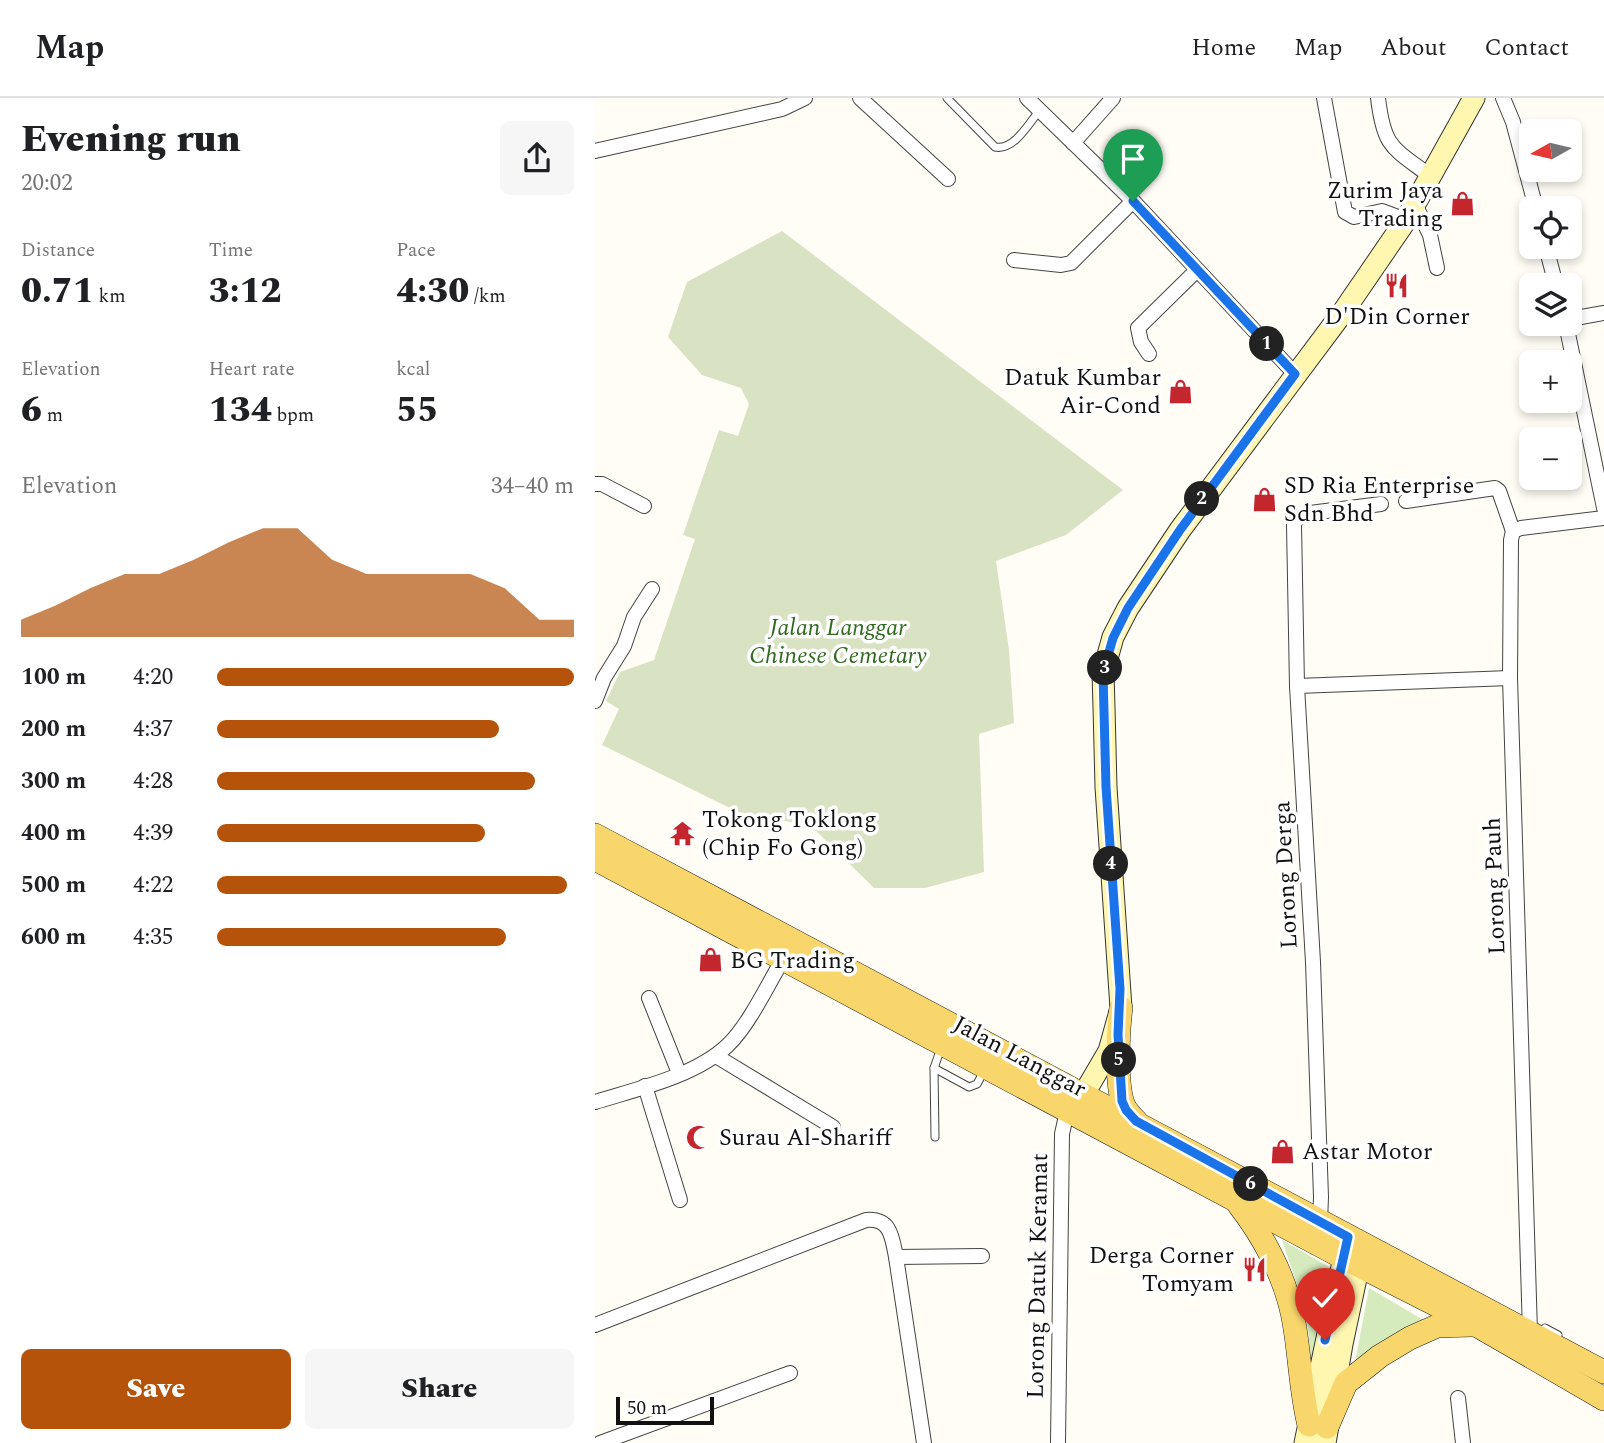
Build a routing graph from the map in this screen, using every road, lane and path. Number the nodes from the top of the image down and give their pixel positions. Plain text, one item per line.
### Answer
1 (805, 98) edge
2 (860, 98) edge
3 (947, 98) edge
4 (1113, 98) edge
5 (1324, 98) edge
6 (1378, 98) edge
7 (1474, 98) edge
8 (1503, 98) edge
9 (1032, 102) edge
10 (1073, 143) junction
11 (595, 151) edge
12 (1430, 176) junction
13 (948, 179) dead end
14 (1533, 196) edge
15 (1133, 201) junction
16 (1410, 212) junction
17 (1014, 260) dead end
18 (1437, 268) dead end
19 (1197, 270) junction
20 (1604, 313) edge
21 (1582, 317) edge
22 (1568, 336) edge
23 (1149, 355) dead end
24 (1295, 374) junction
25 (595, 484) edge
26 (1406, 501) dead end
27 (1381, 504) dead end
28 (644, 506) dead end
29 (1604, 508) edge
30 (1604, 518) edge
31 (1513, 531) junction
32 (652, 589) dead end
33 (1510, 678) junction
34 (1297, 686) junction
35 (595, 701) edge
36 (595, 835) edge
37 (595, 859) edge
38 (788, 950) junction
39 (649, 998) dead end
40 (1121, 1008) junction
41 (943, 1045) junction
42 (716, 1056) junction
43 (934, 1068) junction
44 (986, 1068) junction
45 (678, 1073) junction
46 (645, 1086) junction
47 (595, 1102) edge
48 (1074, 1106) junction
49 (1136, 1121) junction
50 (833, 1127) dead end
51 (935, 1137) dead end
52 (1233, 1198) junction
53 (680, 1200) dead end
54 (1320, 1222) junction
55 (1353, 1251) junction
56 (982, 1256) dead end
57 (897, 1263) junction
58 (595, 1325) edge
59 (1478, 1326) junction
60 (1537, 1330) junction
61 (1567, 1340) dead end
62 (1604, 1372) edge
63 (790, 1373) dead end
64 (1458, 1398) dead end
65 (1604, 1399) edge
66 (1317, 1435) edge
67 (600, 1443) edge
68 (924, 1443) edge
69 (1058, 1443) edge
70 (1463, 1443) edge

1 - 11 street
2 - 13 street
3 - 9 lane
4 - 10 street
5 - 16 street
6 - 12 street
7 - 12 main road
8 - 14 street
9 - 10 street
10 - 15 street
12 - 16 main road
15 - 17 street
15 - 19 street
16 - 18 street
16 - 24 main road
19 - 23 street
19 - 24 street
20 - 21 street
22 - 29 street
24 - 40 main road
25 - 28 street
26 - 31 street
27 - 34 street, Lorong Derga
30 - 31 street
31 - 33 street, Lorong Pauh
32 - 35 street
33 - 34 street
33 - 60 street, Lorong Pauh
34 - 54 street, Lorong Derga
36 - 38 main road, Jalan Langgar
37 - 38 main road, Jalan Langgar
38 - 41 main road, Jalan Langgar
38 - 42 street
38 - 48 main road, Jalan Langgar
39 - 45 street
40 - 48 main road
40 - 49 main road
41 - 43 lane
41 - 44 main road, Jalan Langgar
42 - 45 street
42 - 50 street
43 - 44 lane
43 - 51 lane
44 - 48 main road, Jalan Langgar
45 - 46 street
46 - 47 street
46 - 53 street
48 - 49 main road, Jalan Langgar
48 - 52 main road, Jalan Langgar
48 - 69 street, Lorong Datuk Keramat
49 - 54 main road, Jalan Langgar
52 - 55 main road, Jalan Langgar
52 - 66 main road
54 - 55 main road, Jalan Langgar
55 - 59 main road, Jalan Langgar
55 - 60 main road, Jalan Langgar
55 - 66 main road
56 - 57 street
57 - 58 street
57 - 68 street
59 - 65 main road, Jalan Langgar
59 - 66 main road
60 - 61 lane
60 - 62 main road, Jalan Langgar
63 - 67 street
64 - 70 street

